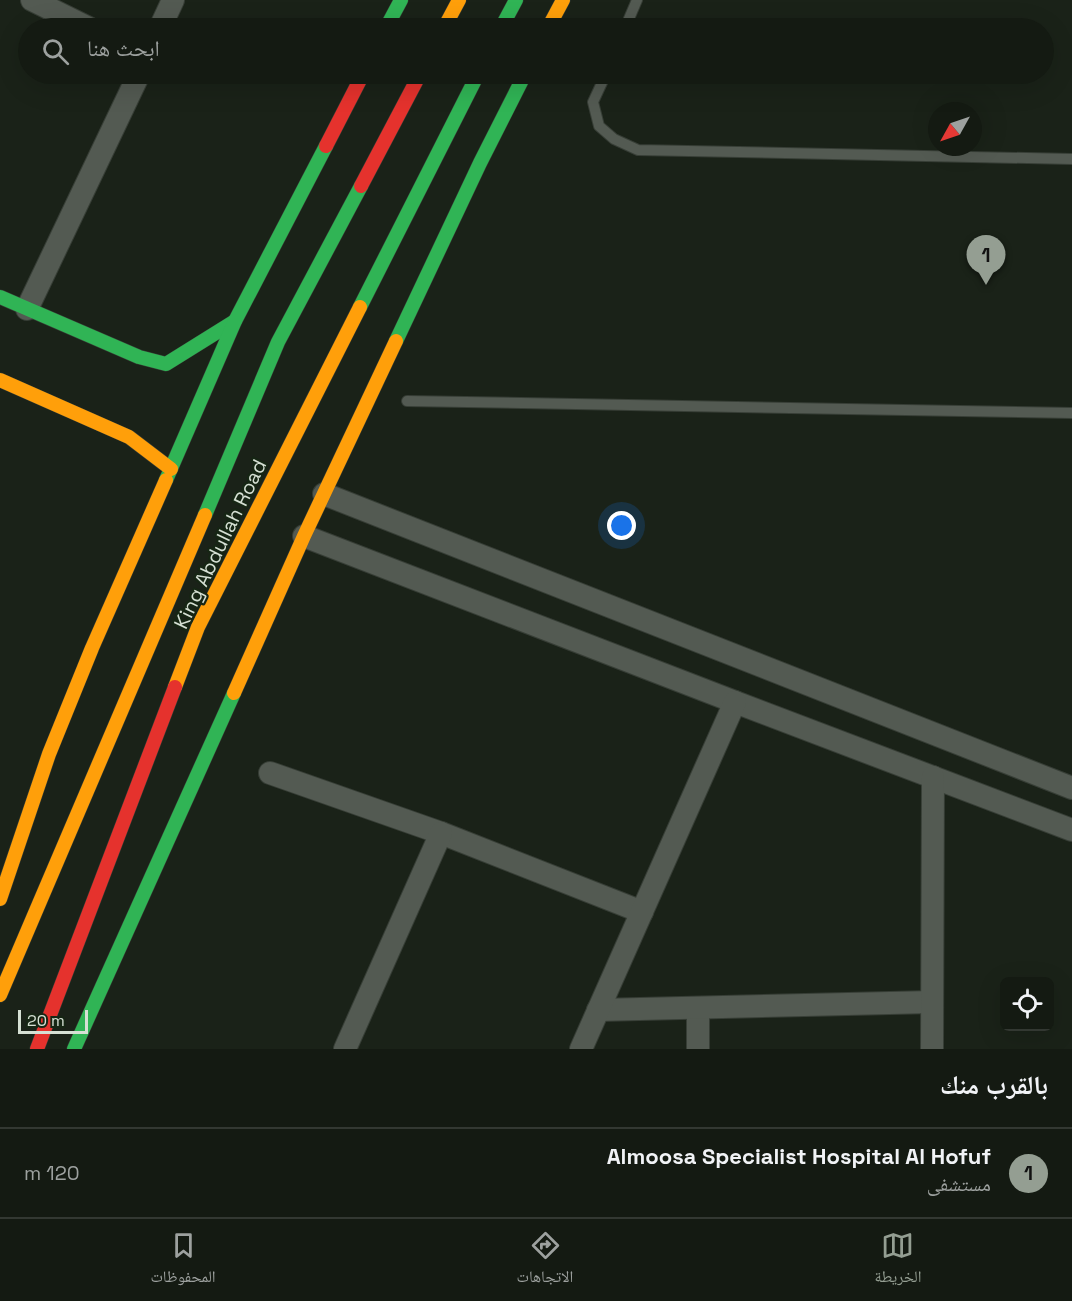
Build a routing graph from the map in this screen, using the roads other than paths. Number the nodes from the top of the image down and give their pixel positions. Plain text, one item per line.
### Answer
1 (32, 0) edge
2 (173, 0) edge
3 (401, 0) edge
4 (459, 0) edge
5 (516, 0) edge
6 (563, 0) edge
7 (637, 0) edge
8 (69, 18) edge
9 (165, 18) edge
10 (391, 18) edge
11 (449, 18) edge
12 (506, 18) edge
13 (553, 18) edge
14 (629, 18) edge
15 (134, 84) edge
16 (358, 84) edge
17 (415, 84) edge
18 (473, 84) edge
19 (520, 84) edge
20 (601, 84) edge
21 (1072, 159) edge
22 (0, 297) edge
23 (27, 309) junction
24 (235, 321) junction
25 (0, 380) edge
26 (407, 401) dead end
27 (1072, 413) edge
28 (171, 469) junction
29 (324, 494) junction
30 (304, 536) junction
31 (735, 702) junction
32 (270, 773) dead end
33 (933, 777) junction
34 (1072, 788) edge
35 (1072, 830) edge
36 (441, 833) junction
37 (0, 899) edge
38 (642, 912) junction
39 (0, 995) edge
40 (932, 1002) junction
41 (698, 1008) junction
42 (598, 1010) junction
43 (37, 1049) edge
44 (74, 1049) edge
45 (345, 1049) edge
46 (581, 1049) edge
47 (698, 1049) edge
48 (932, 1049) edge

1 - 8 street
2 - 9 street
3 - 10 main road
4 - 11 main road
5 - 12 main road
6 - 13 main road
7 - 14 lane
15 - 23 street
16 - 24 main road
17 - 39 main road, King Abdullah Road
18 - 43 main road, King Abdullah Road
19 - 29 main road
20 - 21 lane
22 - 23 main road
23 - 24 main road
24 - 28 main road
25 - 28 main road
26 - 27 lane
28 - 37 main road
29 - 30 main road
29 - 34 street
30 - 31 street
30 - 44 main road
31 - 33 street
31 - 38 street
32 - 36 street
33 - 35 street
33 - 40 street
36 - 38 street
36 - 45 street
38 - 42 street
40 - 41 street
40 - 48 street
41 - 42 street
41 - 47 street
42 - 46 street

